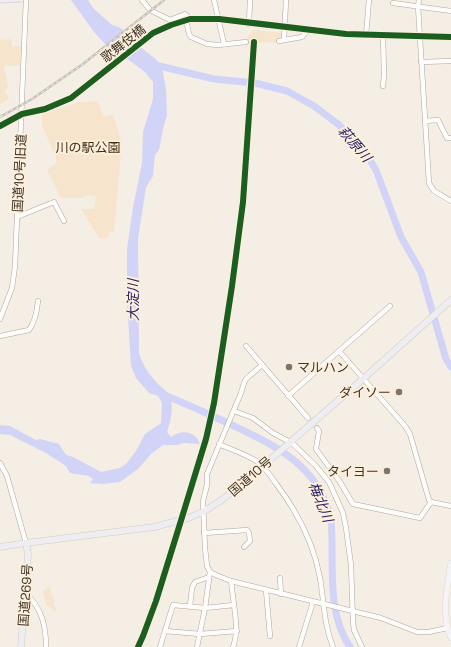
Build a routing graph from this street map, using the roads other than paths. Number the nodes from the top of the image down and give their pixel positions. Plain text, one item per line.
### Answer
1 (26, 0) edge
2 (142, 0) edge
3 (214, 0) edge
4 (250, 0) edge
5 (286, 0) edge
6 (368, 0) edge
7 (419, 0) edge
8 (393, 3) dead end
9 (418, 6) junction
10 (451, 11) edge
11 (219, 19) junction
12 (188, 20) junction
13 (249, 24) junction
14 (284, 27) junction
15 (308, 30) junction
16 (366, 35) junction
17 (382, 36) junction
18 (420, 37) junction
19 (451, 37) edge
20 (246, 42) dead end
21 (224, 44) junction
22 (451, 61) edge
23 (421, 62) junction
24 (383, 86) dead end
25 (22, 114) junction
26 (425, 121) junction
27 (0, 126) edge
28 (451, 138) edge
29 (451, 201) edge
30 (17, 217) junction
31 (64, 221) dead end
32 (451, 300) edge
33 (38, 301) dead end
34 (390, 306) dead end
35 (0, 320) edge
36 (0, 336) edge
37 (246, 346) dead end
38 (339, 351) junction
39 (262, 365) junction
40 (364, 378) junction
41 (288, 396) junction
42 (234, 410) junction
43 (308, 418) dead end
44 (316, 428) dead end
45 (289, 442) junction
46 (219, 444) junction
47 (0, 463) edge
48 (262, 466) junction
49 (431, 502) junction
50 (451, 506) edge
51 (203, 512) junction
52 (204, 533) junction
53 (26, 543) junction
54 (0, 547) edge
55 (244, 547) dead end
56 (451, 563) edge
57 (210, 572) junction
58 (209, 577) junction
59 (280, 578) dead end
60 (231, 581) junction
61 (266, 590) junction
62 (26, 594) junction
63 (281, 594) junction
64 (313, 602) junction
65 (325, 603) junction
66 (234, 605) junction
67 (190, 606) junction
68 (205, 608) junction
69 (351, 610) junction
70 (447, 628) junction
71 (165, 631) junction
72 (237, 631) junction
73 (200, 634) junction
74 (270, 636) dead end
75 (451, 638) edge
76 (300, 644) edge
77 (21, 647) edge
78 (46, 647) edge
79 (160, 647) edge
80 (197, 647) edge
81 (233, 647) edge
82 (304, 647) edge
83 (333, 647) edge
84 (362, 647) edge

1 - 25 street, 国道10号旧道
2 - 12 street
3 - 11 street
4 - 13 street
5 - 14 street
6 - 16 street
7 - 9 street
8 - 9 street
9 - 10 street
9 - 18 street
11 - 12 street
11 - 13 street
11 - 21 street
12 - 21 street
12 - 25 street, 歌舞伎橋
13 - 14 street
14 - 15 street
14 - 15 street
15 - 16 street
16 - 17 street
17 - 18 street
17 - 24 street
18 - 19 street
18 - 23 street
20 - 21 street
22 - 23 street
23 - 26 street
25 - 27 street, 歌舞伎橋
25 - 30 street, 国道10号旧道
26 - 28 street
26 - 29 street
30 - 31 street
30 - 35 street, 国道10号旧道
32 - 40 highway, 国道10号
33 - 36 street
34 - 38 street
37 - 39 street
38 - 40 street
38 - 41 street
39 - 41 street
39 - 42 street
40 - 45 highway, 国道10号
40 - 49 street
41 - 43 street
42 - 45 street
42 - 46 street
44 - 49 street
45 - 48 highway, 国道10号
45 - 69 street
46 - 48 street
46 - 51 street
47 - 53 street
48 - 51 highway, 国道10号
48 - 65 street
49 - 50 street
51 - 52 street
51 - 53 highway, 国道10号
52 - 55 street
52 - 57 street
53 - 54 highway, 国道10号
53 - 62 highway, 国道269号
56 - 70 main road
57 - 58 street
57 - 60 street
58 - 67 street
58 - 68 street
59 - 63 street
60 - 61 street
60 - 66 street
61 - 63 street
61 - 74 street
62 - 77 highway, 国道269号
62 - 78 street
63 - 64 street
64 - 65 street
64 - 76 street
65 - 69 street
65 - 83 street
66 - 68 street
66 - 72 street
67 - 68 street
67 - 71 street
68 - 73 street
69 - 70 street
69 - 84 street
70 - 75 main road
71 - 73 street
71 - 79 street
72 - 73 street
72 - 81 street
73 - 80 street
76 - 82 street

